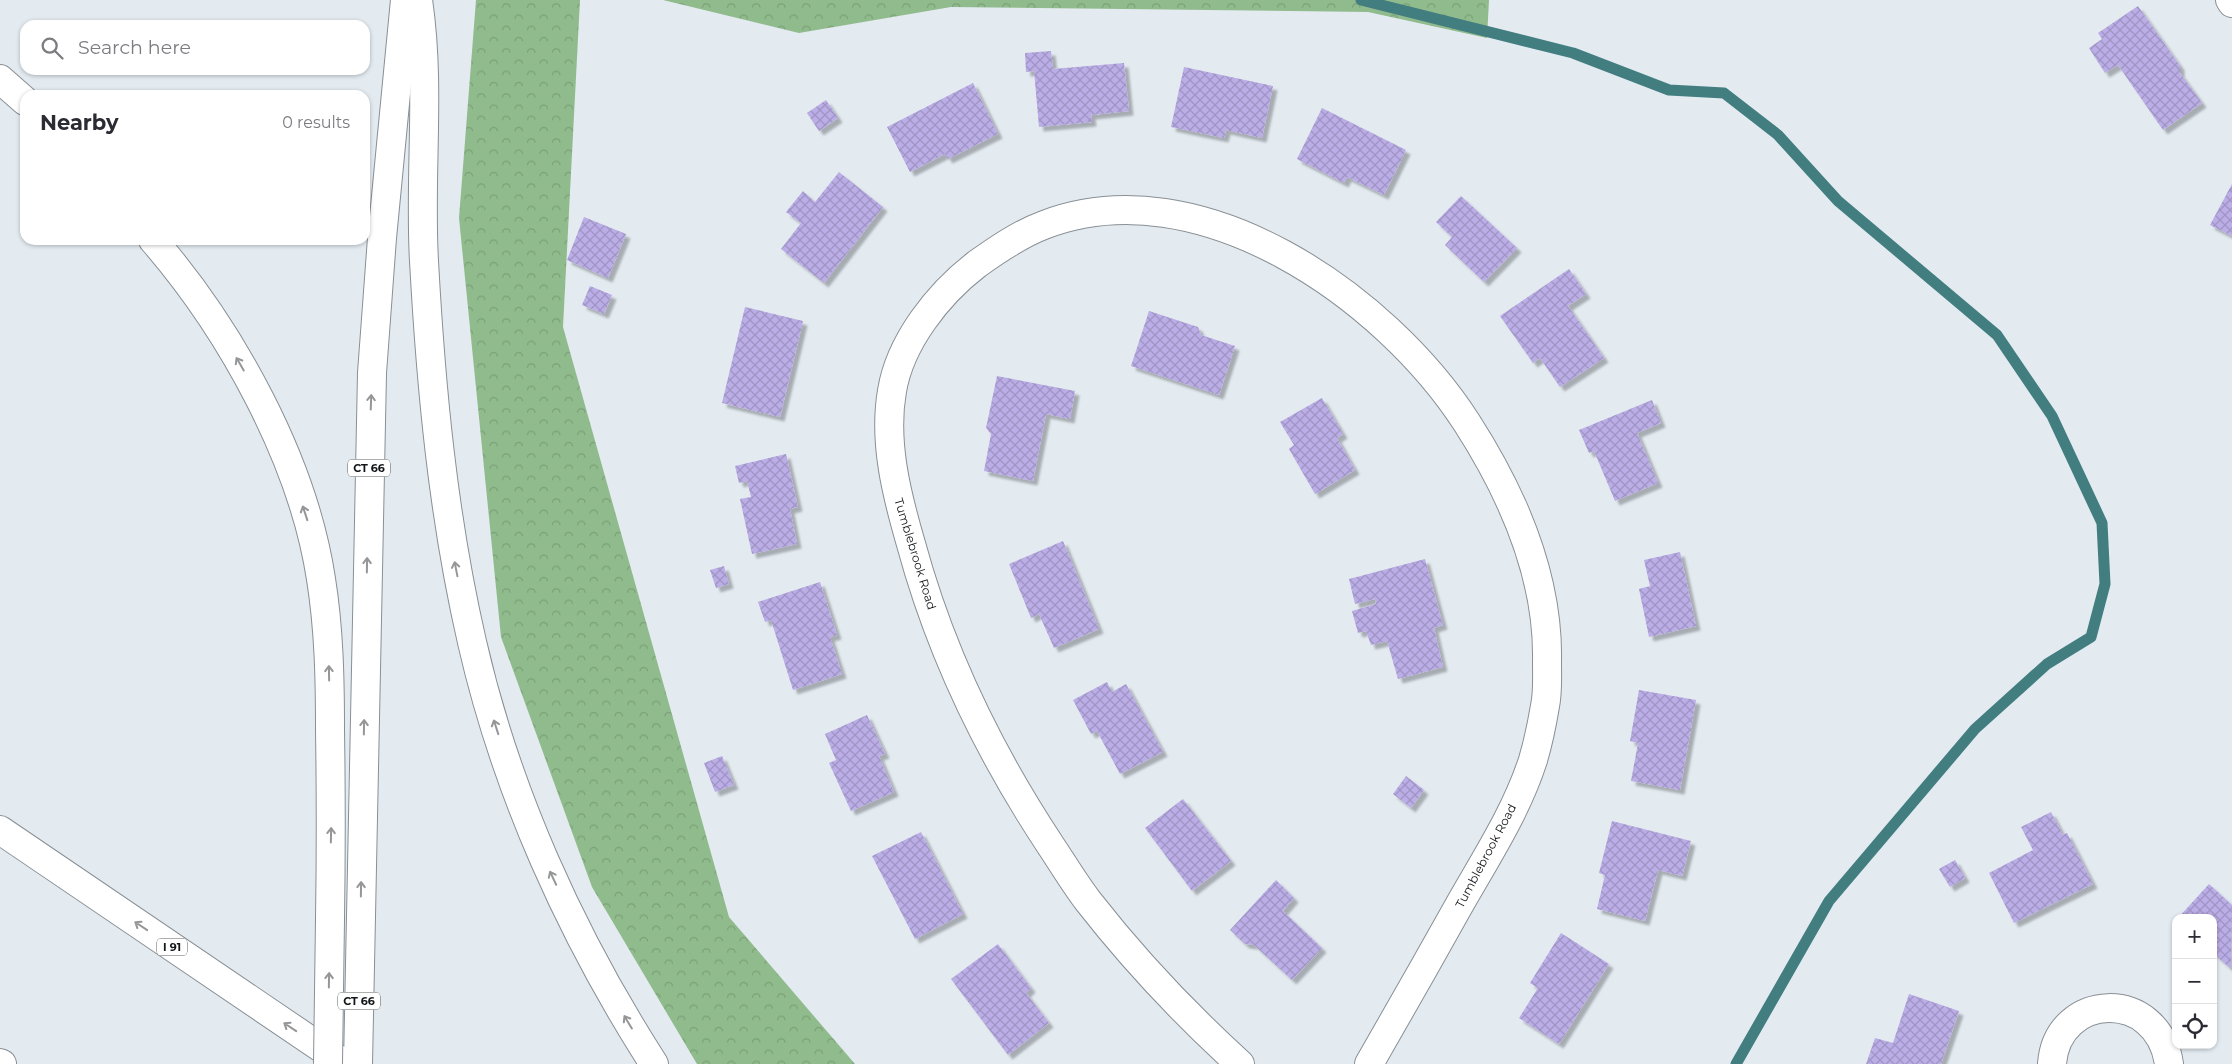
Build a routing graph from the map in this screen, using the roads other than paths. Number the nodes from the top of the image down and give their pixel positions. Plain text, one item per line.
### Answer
1 (405, 0) edge
2 (418, 0) edge
3 (2230, 0) edge
4 (2232, 3) edge
5 (0, 80) edge
6 (20, 97) edge
7 (157, 245) edge
8 (0, 830) edge
9 (328, 1064) edge
10 (344, 1064) edge
11 (358, 1064) edge
12 (654, 1064) edge
13 (1240, 1064) edge
14 (1369, 1064) edge
15 (2052, 1064) edge
16 (2169, 1064) edge

11 -> 1 main road, CT 66
12 -> 2 main road
3 - 4 main road
5 - 6 main road
9 -> 7 main road, bridge
10 -> 8 main road, I 91
13 - 14 main road, Tumblebrook Road
15 - 16 main road

